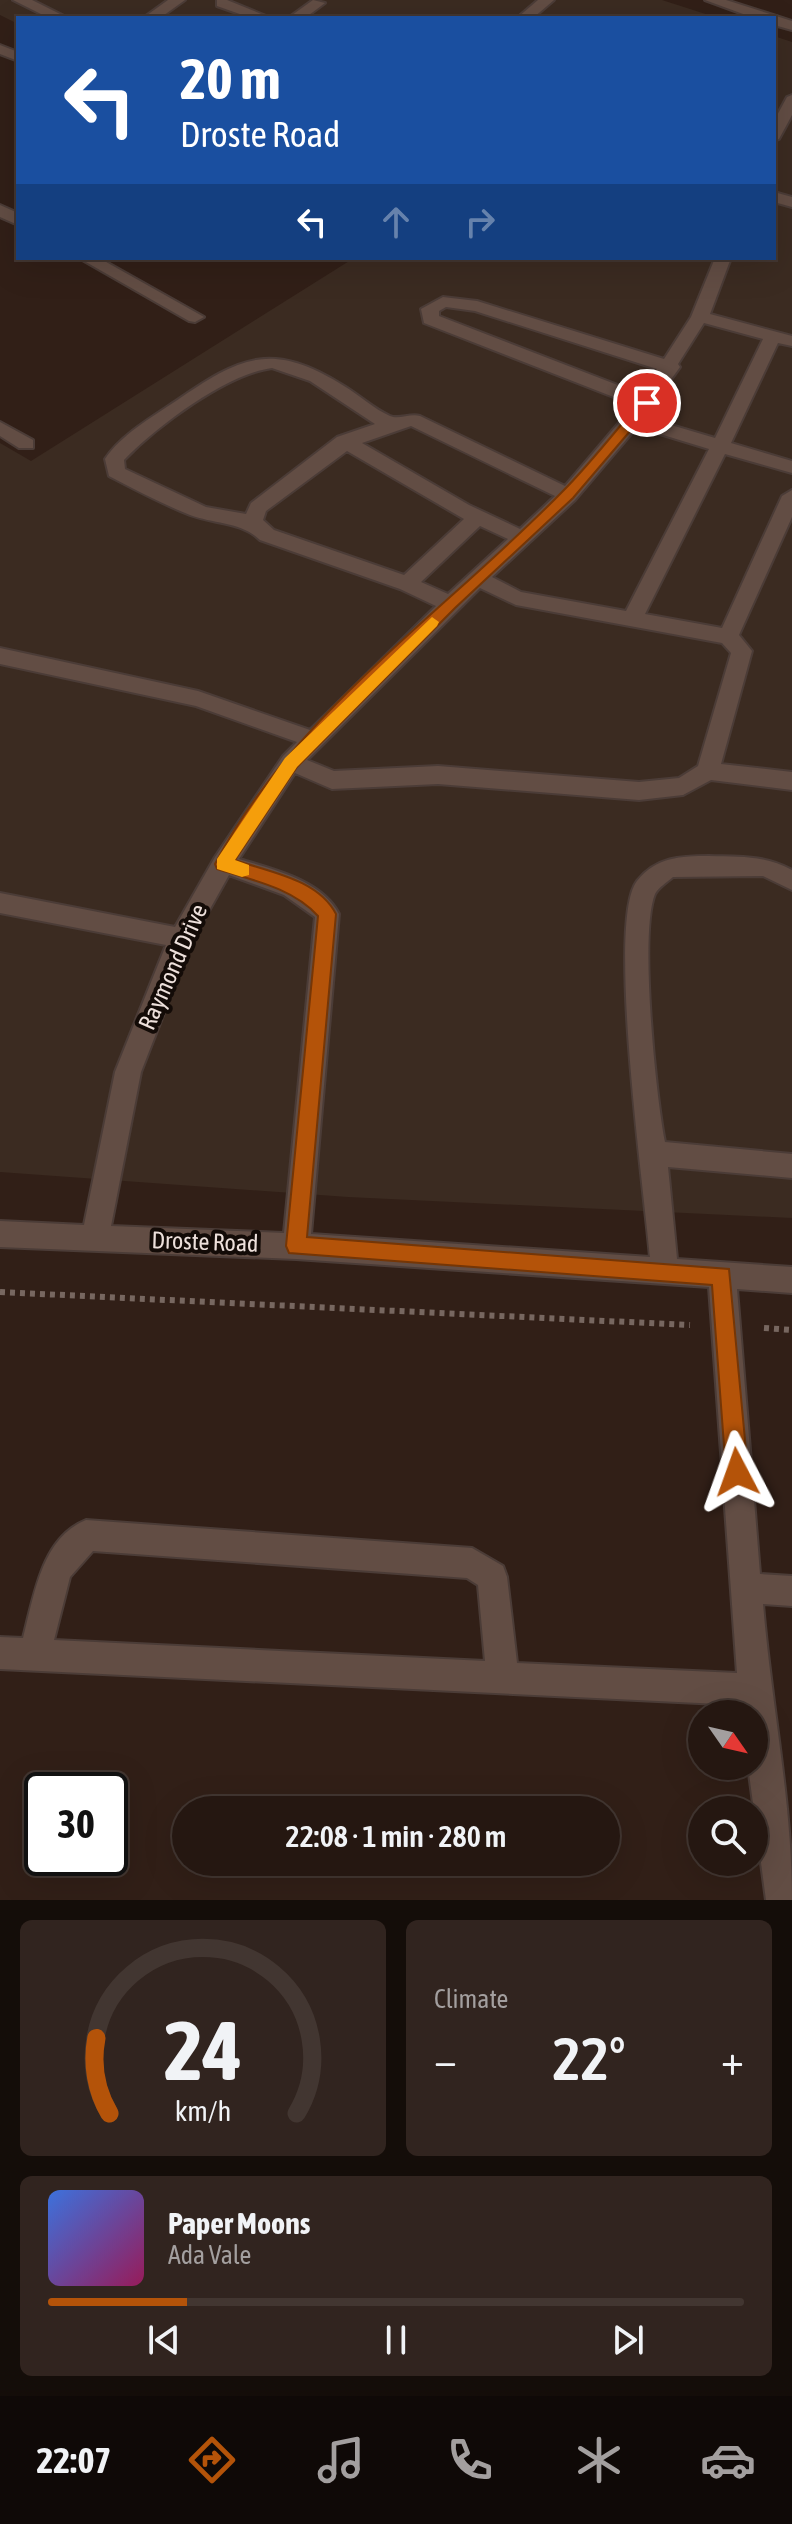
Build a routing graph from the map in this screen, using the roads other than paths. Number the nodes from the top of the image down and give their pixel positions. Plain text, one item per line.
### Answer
1 (20, 0) edge
2 (178, 0) edge
3 (547, 0) edge
4 (712, 0) edge
5 (317, 1) edge
6 (222, 3) dead end
7 (56, 16) edge
8 (153, 16) edge
9 (258, 16) edge
10 (298, 16) edge
11 (527, 16) edge
12 (762, 16) edge
13 (792, 100) edge
14 (776, 132) edge
15 (91, 260) edge
16 (722, 260) edge
17 (195, 317) dead end
18 (700, 317) junction
19 (773, 336) junction
20 (792, 341) edge
21 (671, 367) junction
22 (647, 403) junction
23 (633, 420) junction
24 (387, 423) junction
25 (0, 428) edge
26 (344, 441) junction
27 (26, 444) dead end
28 (720, 446) junction
29 (792, 467) edge
30 (568, 495) junction
31 (792, 496) edge
32 (477, 517) junction
33 (253, 521) junction
34 (523, 538) junction
35 (479, 579) junction
36 (407, 584) junction
37 (450, 604) junction
38 (631, 621) junction
39 (728, 637) junction
40 (0, 656) edge
41 (312, 739) junction
42 (291, 762) junction
43 (708, 771) junction
44 (792, 781) edge
45 (223, 864) junction
46 (792, 881) edge
47 (0, 903) edge
48 (181, 938) junction
49 (654, 1153) junction
50 (792, 1166) edge
51 (0, 1234) edge
52 (95, 1239) junction
53 (296, 1246) junction
54 (665, 1274) junction
55 (722, 1276) junction
56 (792, 1280) edge
57 (746, 1588) junction
58 (792, 1591) edge
59 (0, 1653) edge
60 (35, 1654) junction
61 (503, 1677) junction
62 (754, 1690) junction
63 (783, 1900) edge

1 - 7 street
2 - 8 street
3 - 11 street
4 - 12 street
5 - 10 street
6 - 9 street
13 - 14 street
15 - 17 street
16 - 18 street, Raymond Drive
18 - 19 street
18 - 21 street, Raymond Drive
19 - 20 street
19 - 28 street
21 - 22 street, Raymond Drive
21 - 22 street
22 - 23 street, Raymond Drive
23 - 28 street
23 - 30 street, Raymond Drive
24 - 26 street
24 - 30 street
24 - 33 street
25 - 27 street
26 - 32 street
26 - 33 street
28 - 29 street
28 - 38 street
30 - 34 street, Raymond Drive
31 - 39 street
32 - 34 street
32 - 36 street
33 - 36 street
34 - 35 street, Raymond Drive
35 - 37 street, Raymond Drive
35 - 38 street
36 - 37 street
37 - 41 street, Raymond Drive
38 - 39 street
39 - 43 street
40 - 41 street
41 - 42 street, Raymond Drive
42 - 43 street
42 - 45 street, Raymond Drive
43 - 44 street
45 - 48 street, Raymond Drive
45 - 53 street
46 - 49 street
47 - 48 street
48 - 52 street, Raymond Drive
49 - 50 street
49 - 54 street
51 - 52 street, Droste Road
52 - 53 street, Droste Road
53 - 54 street, Droste Road
54 - 55 street, Droste Road
55 - 56 street, Droste Road
55 - 57 street
57 - 58 street
57 - 62 street
59 - 60 street
60 - 61 street
60 - 61 street
61 - 62 street
62 - 63 street

